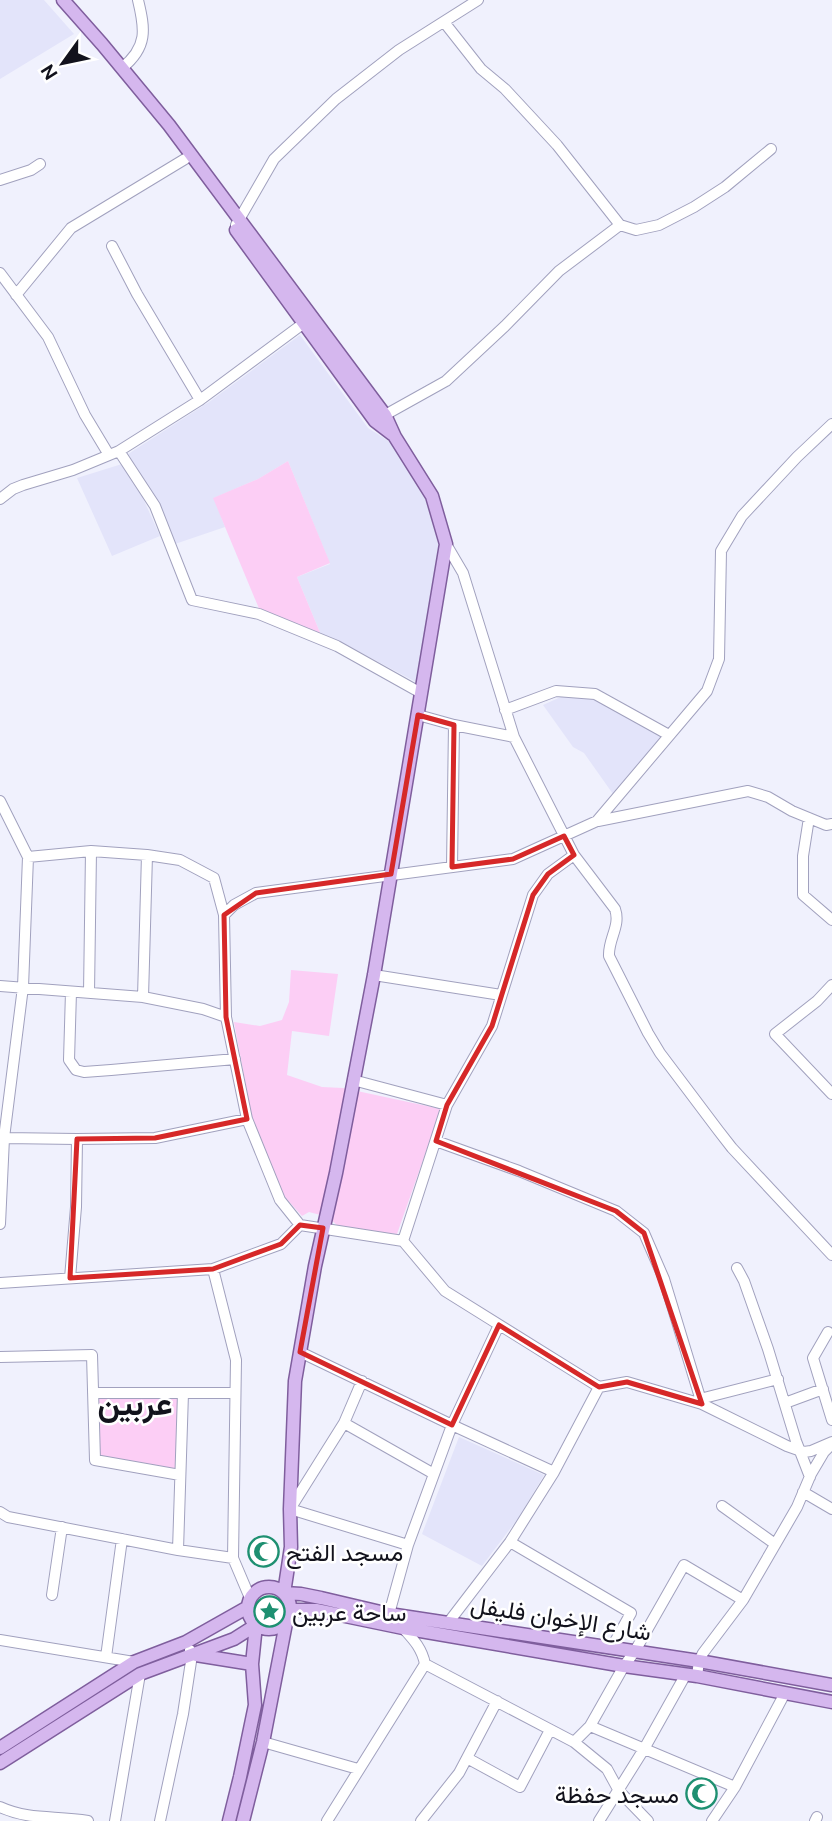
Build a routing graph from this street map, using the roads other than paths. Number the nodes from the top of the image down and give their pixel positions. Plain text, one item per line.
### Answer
1 (52, 0) edge
2 (63, 0) edge
3 (138, 0) edge
4 (478, 0) edge
5 (444, 22) junction
6 (122, 68) junction
7 (771, 149) dead end
8 (185, 159) junction
9 (40, 164) dead end
10 (0, 180) edge
11 (237, 224) junction
12 (620, 225) junction
13 (112, 246) dead end
14 (0, 273) edge
15 (16, 295) junction
16 (304, 323) junction
17 (200, 400) junction
18 (385, 415) junction
19 (832, 424) edge
20 (396, 437) junction
21 (114, 453) junction
22 (1, 494) edge
23 (446, 544) junction
24 (421, 693) junction
25 (505, 709) junction
26 (418, 715) junction
27 (454, 725) junction
28 (669, 735) junction
29 (513, 737) junction
30 (0, 801) edge
31 (809, 818) junction
32 (597, 821) junction
33 (832, 824) edge
34 (564, 836) junction
35 (91, 851) junction
36 (147, 855) junction
37 (574, 855) junction
38 (28, 857) junction
39 (452, 867) junction
40 (391, 874) junction
41 (225, 915) junction
42 (832, 920) edge
43 (374, 975) junction
44 (832, 985) edge
45 (0, 986) edge
46 (23, 987) junction
47 (71, 992) junction
48 (89, 993) junction
49 (501, 995) junction
50 (143, 997) junction
51 (226, 1017) junction
52 (235, 1059) junction
53 (354, 1080) junction
54 (832, 1094) edge
55 (447, 1105) junction
56 (247, 1119) junction
57 (4, 1138) junction
58 (77, 1139) junction
59 (436, 1141) junction
60 (0, 1207) edge
61 (0, 1224) edge
62 (300, 1225) junction
63 (323, 1228) junction
64 (403, 1241) junction
65 (832, 1255) edge
66 (737, 1268) dead end
67 (213, 1269) junction
68 (70, 1278) junction
69 (0, 1283) edge
70 (499, 1325) junction
71 (828, 1332) dead end
72 (300, 1352) junction
73 (0, 1357) edge
74 (778, 1379) junction
75 (362, 1381) junction
76 (599, 1387) junction
77 (822, 1389) junction
78 (93, 1393) junction
79 (235, 1393) junction
80 (183, 1394) junction
81 (701, 1401) junction
82 (785, 1403) junction
83 (832, 1420) edge
84 (344, 1423) junction
85 (452, 1425) junction
86 (832, 1443) edge
87 (800, 1450) junction
88 (554, 1472) junction
89 (434, 1474) junction
90 (180, 1475) junction
91 (810, 1477) junction
92 (803, 1492) junction
93 (722, 1506) dead end
94 (290, 1509) junction
95 (832, 1509) edge
96 (0, 1512) edge
97 (62, 1527) junction
98 (122, 1539) junction
99 (510, 1542) junction
100 (775, 1544) junction
101 (408, 1545) junction
102 (178, 1550) junction
103 (233, 1558) junction
104 (284, 1593) junction
105 (52, 1595) dead end
106 (743, 1600) junction
107 (249, 1603) junction
108 (288, 1614) junction
109 (389, 1614) junction
110 (448, 1623) junction
111 (256, 1625) junction
112 (403, 1628) junction
113 (0, 1640) edge
114 (186, 1642) junction
115 (612, 1647) junction
116 (635, 1651) junction
117 (192, 1655) junction
118 (106, 1657) junction
119 (699, 1661) junction
120 (252, 1664) junction
121 (425, 1664) junction
122 (624, 1666) junction
123 (137, 1668) junction
124 (691, 1675) junction
125 (832, 1685) edge
126 (785, 1693) junction
127 (497, 1701) junction
128 (832, 1702) edge
129 (590, 1726) junction
130 (550, 1730) junction
131 (263, 1742) junction
132 (574, 1742) junction
133 (0, 1748) edge
134 (644, 1749) junction
135 (467, 1758) junction
136 (0, 1763) edge
137 (358, 1769) junction
138 (735, 1787) junction
139 (619, 1791) junction
140 (0, 1807) edge
141 (88, 1821) edge
142 (115, 1821) edge
143 (160, 1821) edge
144 (229, 1821) edge
145 (243, 1821) edge
146 (327, 1821) edge
147 (421, 1821) edge
148 (599, 1821) edge
149 (648, 1821) edge
150 (712, 1821) edge

1 - 8 main road
2 - 6 main road
3 - 6 street
4 - 5 street
5 - 11 street
5 - 12 street
6 - 11 main road
7 - 12 street
8 - 11 main road
8 - 15 street
9 - 10 street
11 - 16 main road
11 - 18 main road
12 - 18 street
13 - 17 street
14 - 15 street
15 - 21 street
16 - 17 street
16 - 20 main road
17 - 21 street
18 - 20 main road
19 - 28 street
20 - 23 main road
21 - 22 street
21 - 24 street
23 - 24 main road
23 - 25 street
24 - 26 main road
25 - 28 street
25 - 29 street
26 - 27 street
26 - 40 main road
27 - 29 street
27 - 39 street
28 - 32 street
29 - 34 street
30 - 38 street
31 - 32 street
31 - 33 street
31 - 42 street
32 - 34 street
34 - 37 street
34 - 39 street
35 - 36 street
35 - 38 street
35 - 48 street
36 - 41 street
36 - 50 street
37 - 49 street
37 - 65 street
38 - 46 street
39 - 40 street
40 - 41 street
40 - 43 main road
41 - 51 street
43 - 49 street
43 - 53 main road
44 - 54 street
45 - 46 street
46 - 47 street
46 - 57 street
47 - 48 street
47 - 52 street
48 - 50 street
49 - 55 street
50 - 51 street
51 - 52 street
52 - 56 street
53 - 55 street
53 - 63 main road
55 - 59 street
56 - 58 street
56 - 62 street
57 - 58 street
57 - 60 street
58 - 68 street
59 - 64 street
59 - 81 street
60 - 61 street
62 - 63 street
62 - 67 street
63 - 64 street
63 - 72 main road
64 - 70 street
66 - 74 street
67 - 68 street
67 - 79 street
68 - 69 street
70 - 76 street
70 - 85 street
71 - 77 street
72 - 75 street
72 - 94 main road
73 - 78 street
74 - 81 street
74 - 82 street
75 - 84 street
75 - 85 street
76 - 81 street
76 - 88 street
77 - 82 street
77 - 83 street
78 - 80 street
78 - 90 street
79 - 80 street
79 - 103 street
80 - 90 street
81 - 87 street
82 - 87 street
84 - 89 street
84 - 94 street
85 - 88 street
85 - 89 street
86 - 87 street
86 - 91 street
87 - 91 street
88 - 99 street
89 - 101 street
90 - 102 street
91 - 92 street
92 - 95 street
92 - 100 street
93 - 100 street
94 - 101 street
94 - 104 main road
96 - 97 street
97 - 98 street
97 - 105 street
98 - 102 street
98 - 118 street
99 - 110 street
99 - 115 street
100 - 106 street
101 - 109 street
102 - 103 street
103 - 107 street
104 - 107 main road
104 - 108 main road
104 - 109 main road, شارع الإخوان فليفل
106 - 116 street
106 - 119 street
107 - 111 main road
107 - 114 main road
108 - 111 main road
108 - 112 main road, شارع الإخوان فليفل
108 - 131 main road
109 - 110 main road, شارع الإخوان فليفل
110 - 115 main road, شارع الإخوان فليفل
111 - 117 main road
111 - 120 main road
112 - 121 street
112 - 122 main road, شارع الإخوان فليفل
113 - 118 street
114 - 117 street
114 - 123 main road
115 - 116 main road, شارع الإخوان فليفل
116 - 119 main road, شارع الإخوان فليفل
116 - 122 street
117 - 120 main road
117 - 123 main road
117 - 143 street
118 - 123 street
119 - 124 street
119 - 125 main road, شارع الإخوان فليفل
120 - 144 main road
121 - 127 street
121 - 137 street
122 - 124 main road, شارع الإخوان فليفل
122 - 129 street
123 - 133 main road
123 - 136 main road
123 - 142 street
124 - 126 main road, شارع الإخوان فليفل
124 - 134 street
126 - 128 main road, شارع الإخوان فليفل
126 - 138 street
127 - 130 street
127 - 135 street
129 - 132 street
129 - 134 street
130 - 132 street
130 - 135 street
131 - 137 street
131 - 145 main road
132 - 139 street
134 - 138 street
134 - 139 street
135 - 147 street
137 - 146 street
138 - 150 street
139 - 148 street
139 - 149 street
140 - 141 street

